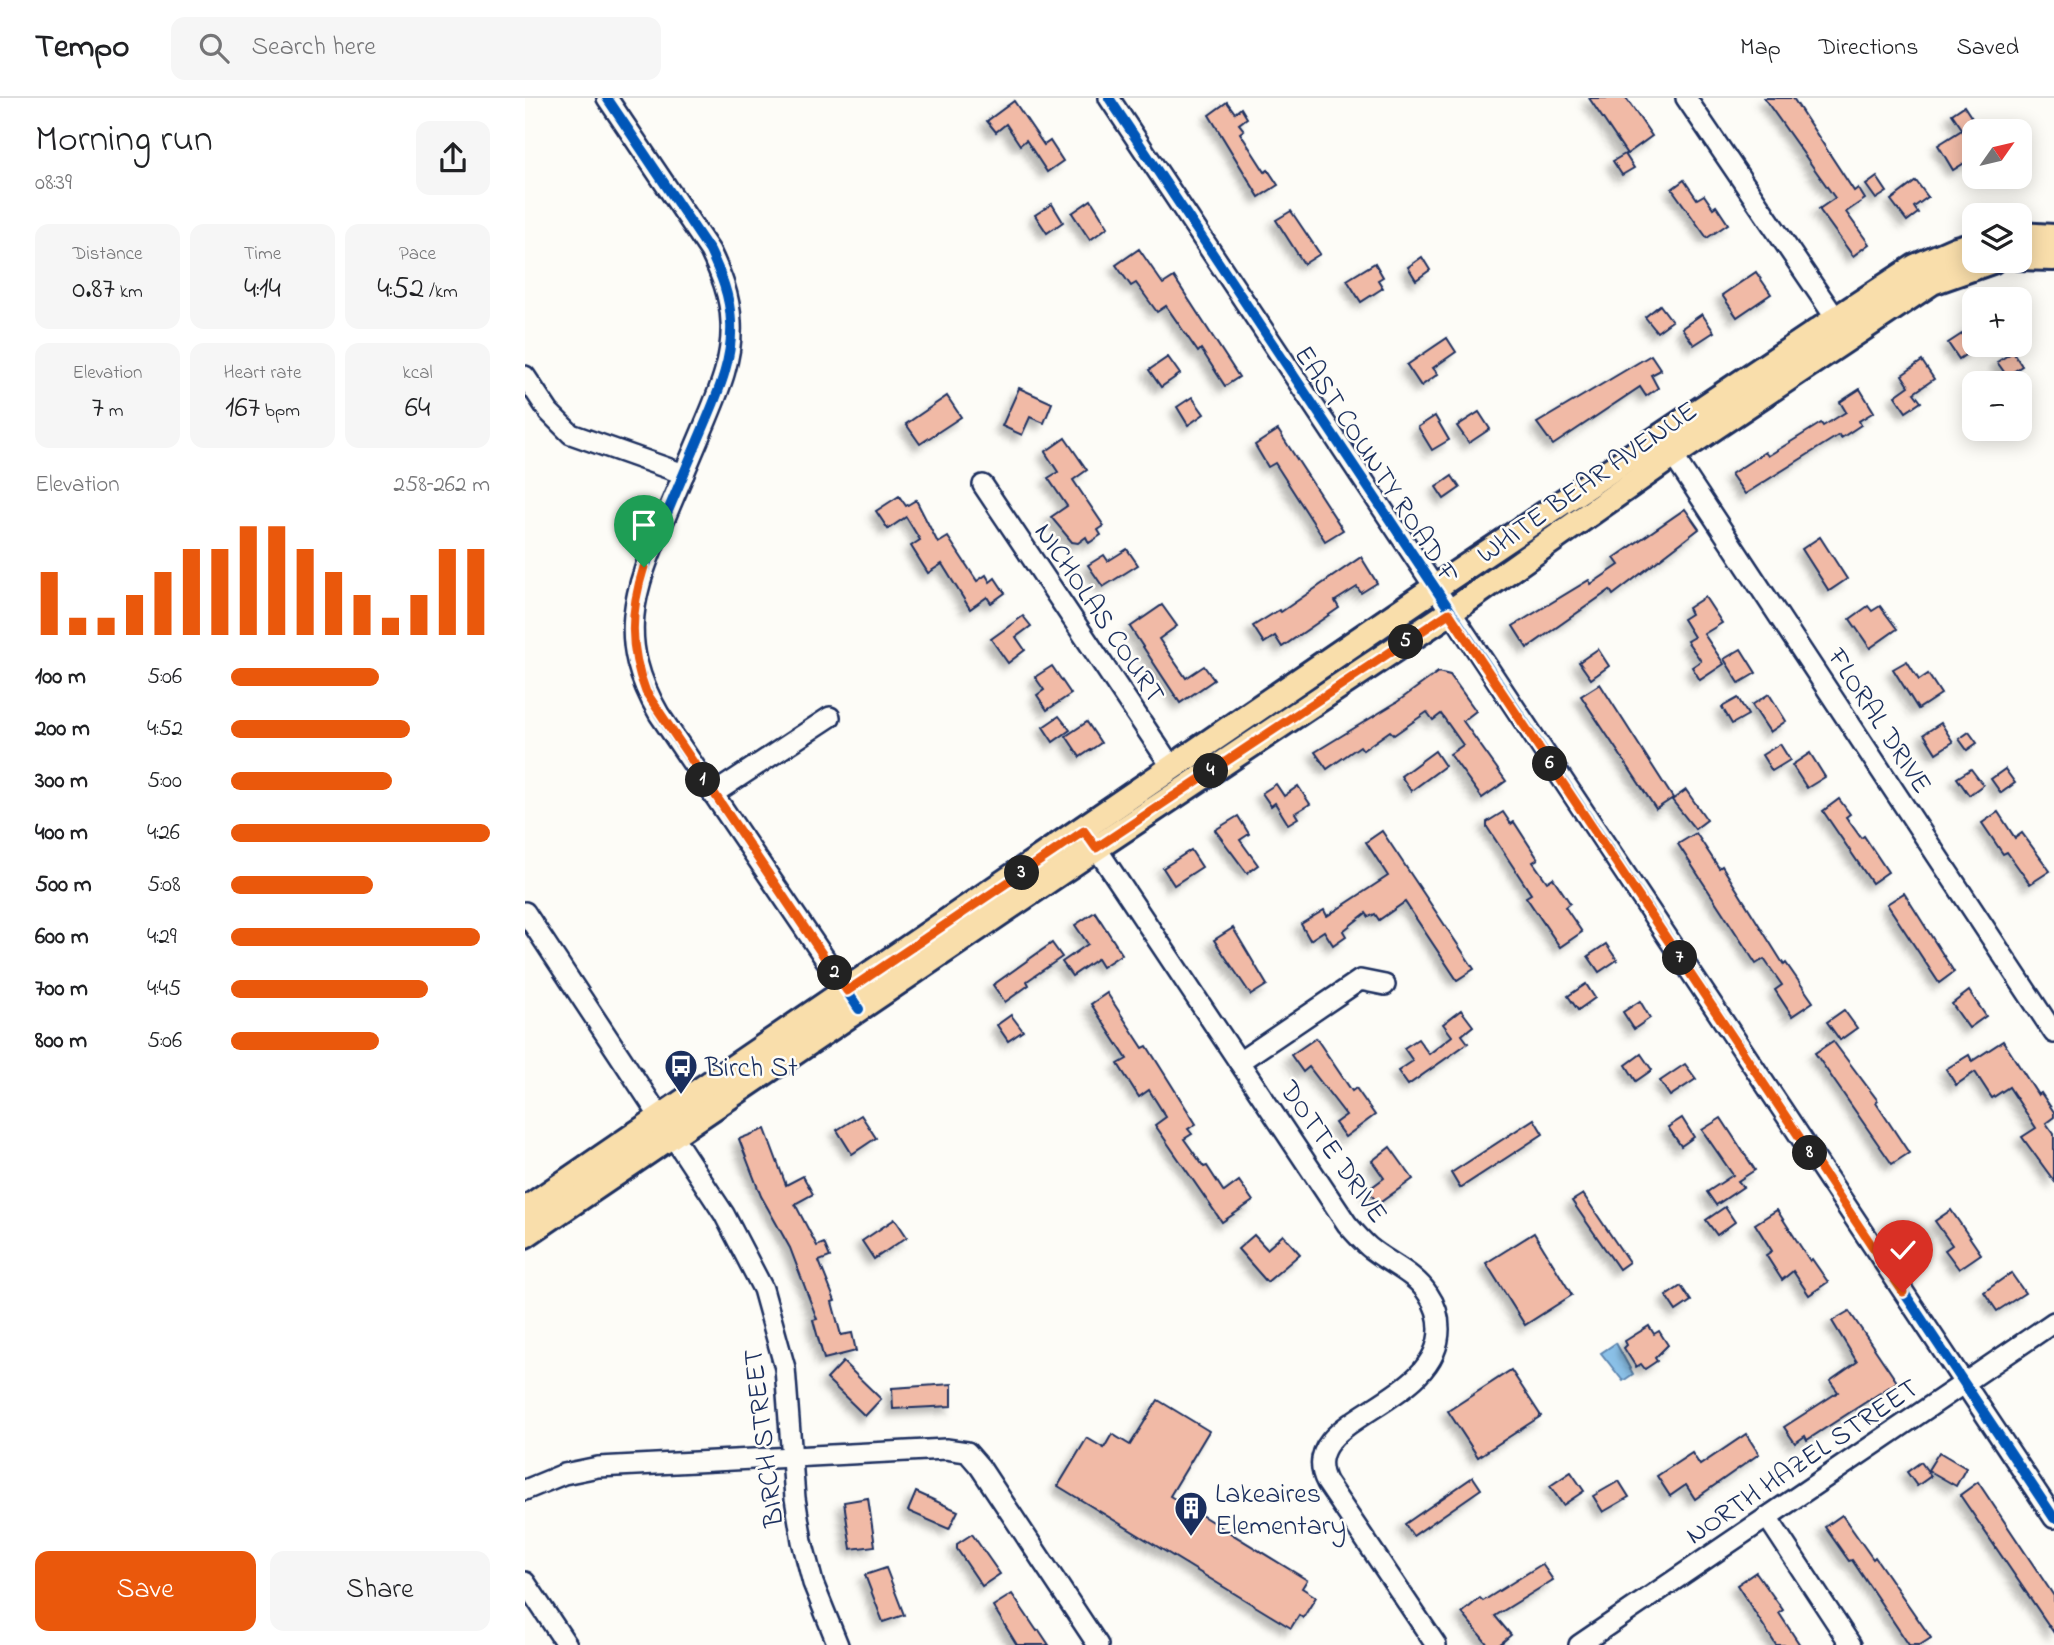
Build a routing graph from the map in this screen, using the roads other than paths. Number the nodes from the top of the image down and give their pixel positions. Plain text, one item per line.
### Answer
1 (607, 98) edge
2 (1109, 98) edge
3 (1686, 98) edge
4 (2032, 236) edge
5 (2054, 237) edge
6 (1962, 247) edge
7 (2032, 257) edge
8 (2054, 258) edge
9 (1962, 272) edge
10 (1843, 328) junction
11 (525, 376) edge
12 (1667, 446) junction
13 (684, 474) junction
14 (983, 485) dead end
15 (1433, 589) junction
16 (1449, 613) junction
17 (830, 717) dead end
18 (1173, 769) junction
19 (713, 794) junction
20 (1090, 839) junction
21 (525, 912) edge
22 (1385, 985) dead end
23 (853, 1000) junction
24 (2054, 1033) edge
25 (1239, 1062) junction
26 (666, 1127) junction
27 (525, 1210) edge
28 (525, 1235) edge
29 (2054, 1322) edge
30 (1964, 1384) junction
31 (792, 1458) junction
32 (525, 1490) edge
33 (1767, 1517) junction
34 (2054, 1518) edge
35 (525, 1582) edge
36 (567, 1645) edge
37 (838, 1645) edge
38 (1098, 1645) edge
39 (1436, 1645) edge
40 (1580, 1645) edge
41 (1851, 1645) edge

1 - 13 street
2 - 15 street, EAST COUNTY ROAD F
3 - 10 street
4 - 5 main road
6 - 10 main road, WHITE BEAR AVENUE
7 - 8 main road
9 - 10 main road, WHITE BEAR AVENUE
10 - 12 main road, WHITE BEAR AVENUE
11 - 13 street
12 - 15 main road, WHITE BEAR AVENUE
12 - 16 main road, WHITE BEAR AVENUE
12 - 24 street, FLORAL DRIVE
13 - 19 street
14 - 18 street, NICHOLAS COURT
15 - 16 street, EAST COUNTY ROAD F
15 - 18 main road, WHITE BEAR AVENUE
16 - 20 main road, WHITE BEAR AVENUE
16 - 30 street, EAST COUNTY ROAD F
17 - 19 street
18 - 20 main road, WHITE BEAR AVENUE
19 - 23 street
20 - 23 main road, WHITE BEAR AVENUE
20 - 25 street, DOTTE DRIVE
21 - 26 street, BIRCH STREET
22 - 25 street
23 - 26 main road, WHITE BEAR AVENUE
25 - 39 street, DOTTE DRIVE
26 - 27 main road, WHITE BEAR AVENUE
26 - 28 main road, WHITE BEAR AVENUE
26 - 31 street, BIRCH STREET
29 - 30 street, NORTH HAZEL STREET
30 - 33 street, NORTH HAZEL STREET
30 - 34 street, EAST COUNTY ROAD F
31 - 32 street
31 - 37 street, BIRCH STREET
31 - 38 street
33 - 40 street, NORTH HAZEL STREET
33 - 41 street
35 - 36 street

